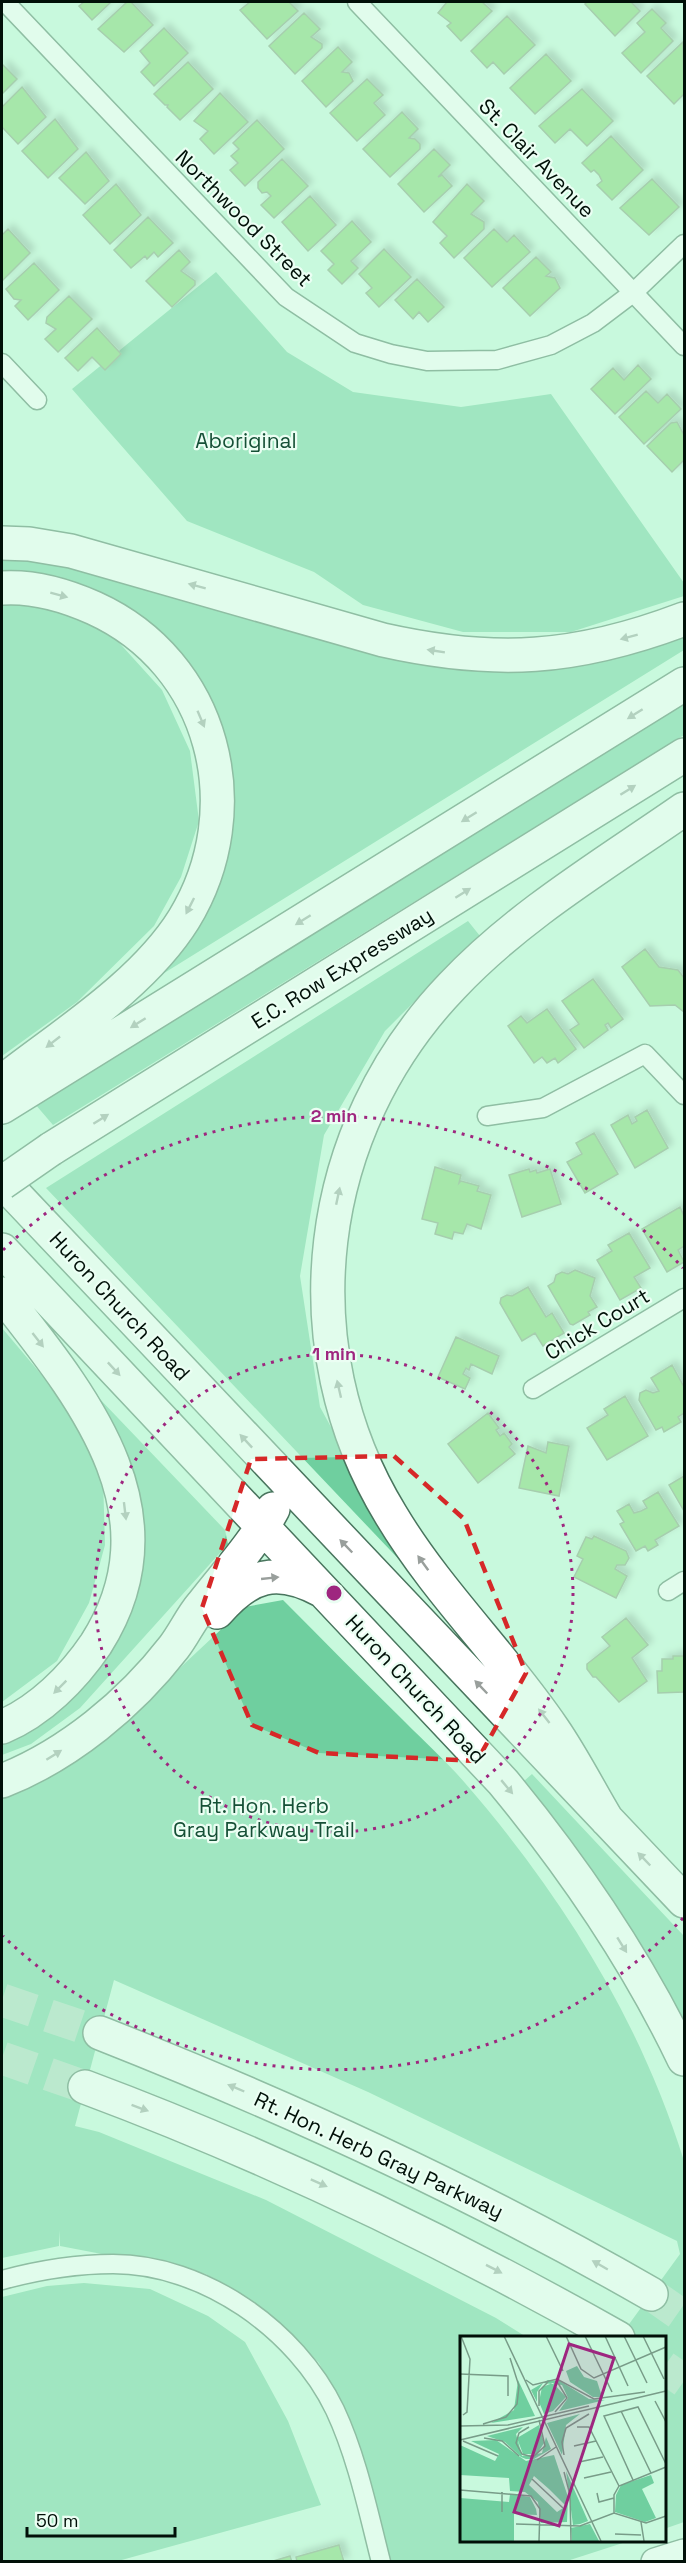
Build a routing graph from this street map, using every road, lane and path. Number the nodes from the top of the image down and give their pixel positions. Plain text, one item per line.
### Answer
1 (4, 2) edge
2 (357, 2) edge
3 (684, 244) edge
4 (633, 292) junction
5 (684, 346) edge
6 (2, 363) edge
7 (37, 400) dead end
8 (2, 543) edge
9 (2, 588) edge
10 (684, 619) edge
11 (684, 684) edge
12 (684, 755) edge
13 (684, 809) edge
14 (684, 1095) edge
15 (5, 1097) edge
16 (487, 1116) dead end
17 (2, 1170) edge
18 (2, 1182) edge
19 (26, 1206) junction
20 (2, 1250) edge
21 (2, 1294) edge
22 (684, 1298) edge
23 (533, 1389) dead end
24 (287, 1483) junction
25 (263, 1527) junction
26 (684, 1581) edge
27 (668, 1591) dead end
28 (324, 1592) junction
29 (174, 1647) junction
30 (2, 1727) edge
31 (2, 1781) edge
32 (607, 1820) junction
33 (684, 1901) edge
34 (100, 2033) tunnel mouth
35 (684, 2060) edge
36 (85, 2088) tunnel mouth
37 (2, 2280) edge
38 (651, 2294) tunnel mouth
39 (614, 2336) edge
40 (684, 2553) edge
41 (381, 2562) edge
42 (655, 2562) edge

1 - 4 street, Northwood Street
2 - 4 street, St. Clair Avenue
3 - 4 street, Northwood Street
4 - 5 street, St. Clair Avenue
6 - 7 street
10 -> 8 highway
9 -> 15 highway
11 -> 15 highway
18 -> 12 highway, E.C. Row Expressway, bridge
32 -> 13 highway
14 - 16 street
17 - 19 highway
18 - 19 highway, Huron Church Road
24 -> 19 highway, Huron Church Road
20 -> 25 highway, Huron Church Road
21 -> 30 highway
22 - 23 street, Chick Court
24 - 25 highway
32 -> 24 highway, Huron Church Road
25 - 28 highway, Huron Church Road
25 - 29 highway
26 - 27 street
29 -> 28 highway
28 -> 35 highway, Huron Church Road
31 -> 29 highway
33 -> 32 highway, Huron Church Road
38 -> 34 highway, Rt. Hon. Herb Gray Parkway
36 -> 39 highway
37 - 41 street
40 - 42 street

